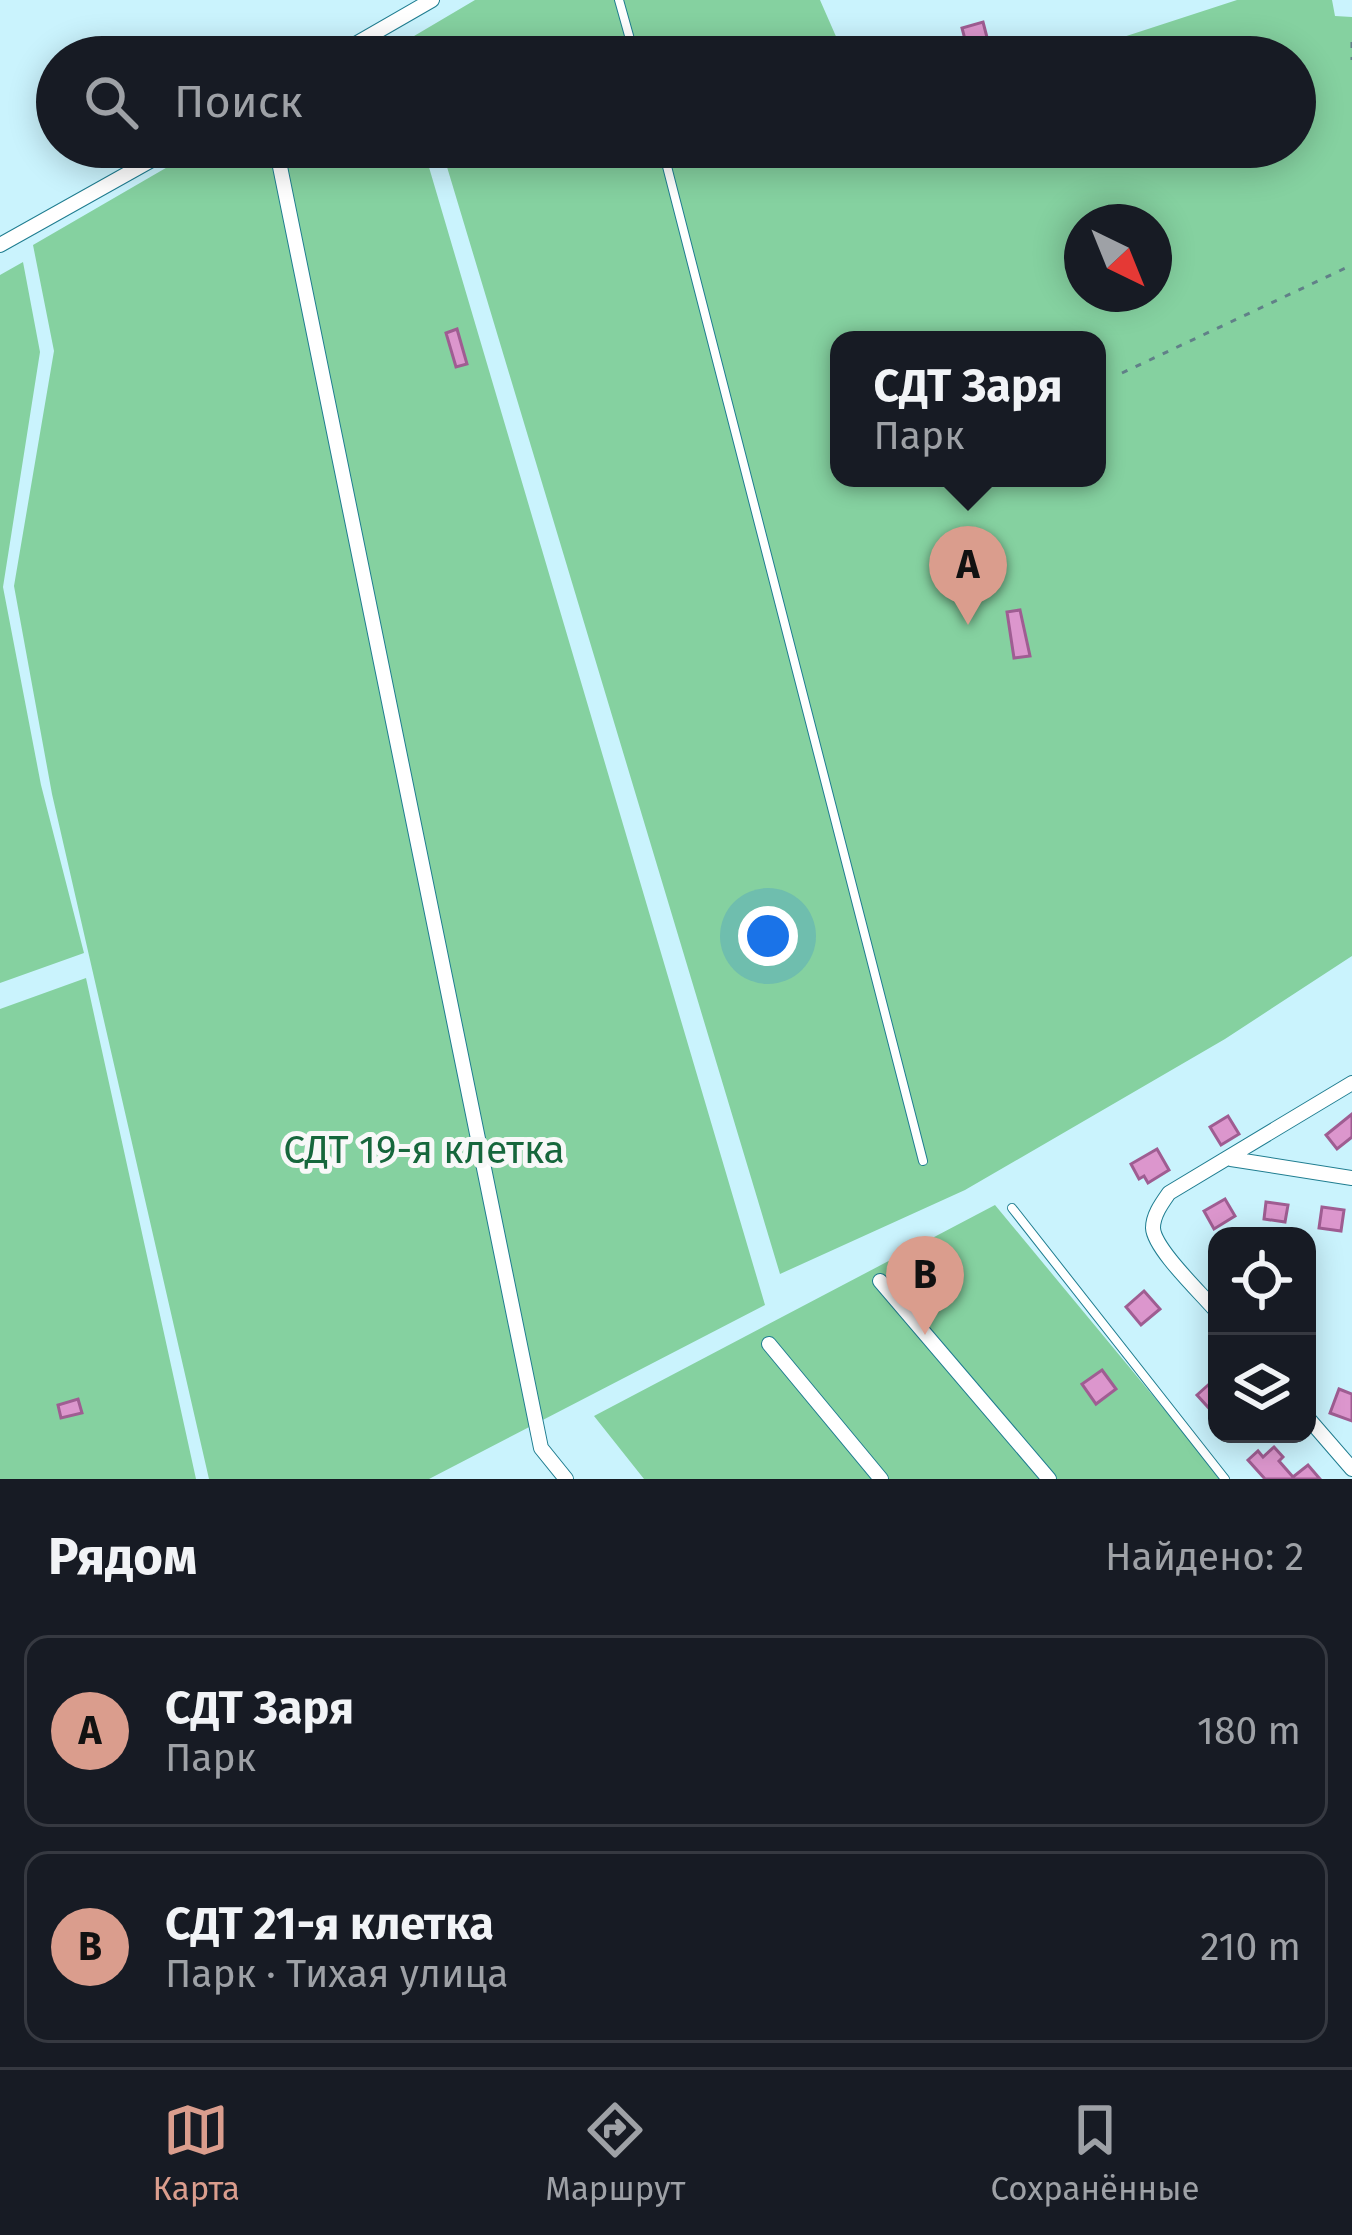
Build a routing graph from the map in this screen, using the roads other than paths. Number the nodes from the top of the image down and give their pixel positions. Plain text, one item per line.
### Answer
1 (432, 0) edge
2 (619, 0) edge
3 (369, 36) edge
4 (629, 36) edge
5 (138, 168) edge
6 (280, 168) edge
7 (667, 168) edge
8 (0, 245) edge
9 (1352, 1084) edge
10 (1231, 1159) junction
11 (923, 1161) dead end
12 (1352, 1178) edge
13 (1012, 1208) dead end
14 (880, 1281) dead end
15 (1208, 1302) edge
16 (769, 1344) dead end
17 (1316, 1427) edge
18 (1352, 1469) edge
19 (566, 1479) edge
20 (881, 1479) edge
21 (1048, 1479) edge
22 (1225, 1479) edge

1 - 3 street
2 - 4 lane
5 - 8 street
6 - 19 street
7 - 11 lane
9 - 10 street
10 - 12 street
10 - 15 street
13 - 22 lane
14 - 21 street
16 - 20 street
17 - 18 street

